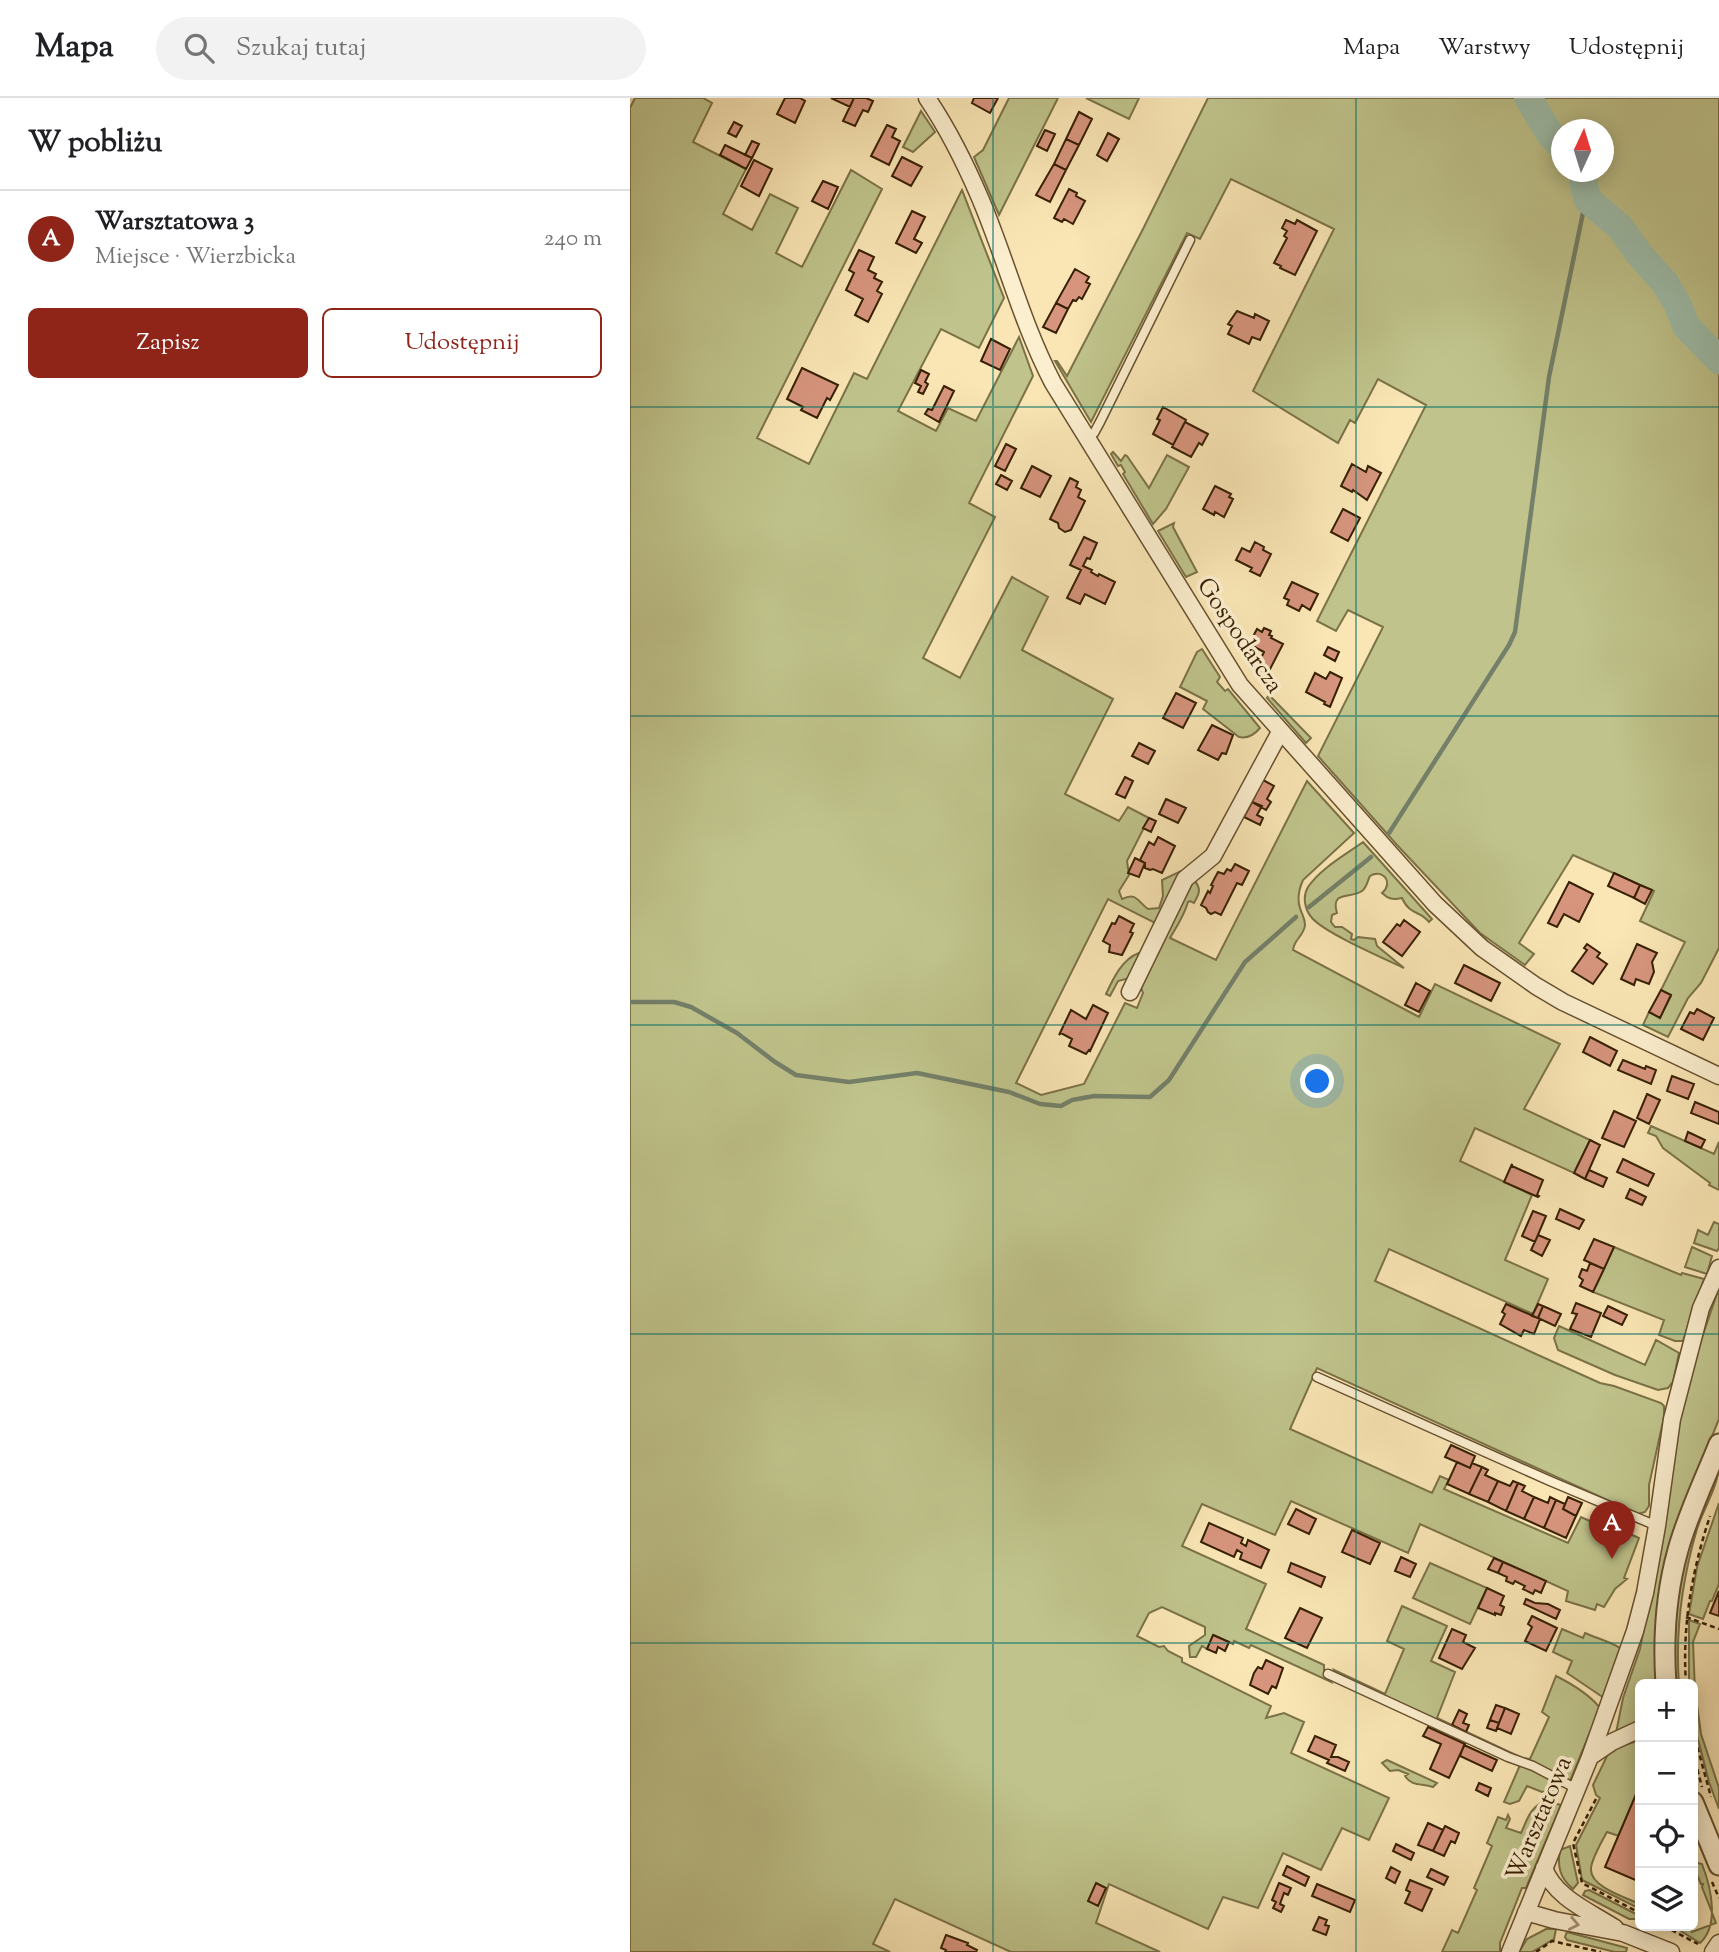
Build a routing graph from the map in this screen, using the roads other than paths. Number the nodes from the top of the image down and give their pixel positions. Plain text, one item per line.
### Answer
1 (928, 98) edge
2 (1190, 240) dead end
3 (1087, 440) junction
4 (1280, 732) junction
5 (1130, 992) dead end
6 (1719, 1076) edge
7 (1719, 1268) edge
8 (1317, 1377) dead end
9 (1719, 1444) edge
10 (1657, 1526) junction
11 (1328, 1674) dead end
12 (1666, 1679) edge
13 (1635, 1731) edge
14 (1590, 1757) junction
15 (1577, 1789) junction
16 (1694, 1805) edge
17 (1718, 1858) edge
18 (1544, 1868) junction
19 (1534, 1893) junction
20 (1567, 1898) junction
21 (1526, 1912) junction
22 (1623, 1933) junction
23 (1719, 1943) edge
24 (1707, 1949) edge
25 (1510, 1952) edge
26 (1671, 1952) edge

1 - 3 street, Gospodarcza
2 - 3 lane
3 - 4 street, Gospodarcza
4 - 5 street
4 - 6 street, Gospodarcza
7 - 10 street
8 - 10 lane
9 - 12 street
10 - 14 street
11 - 15 lane
13 - 14 street, Warsztatowa
14 - 15 street, Warsztatowa
15 - 18 street, Warsztatowa
16 - 17 street
18 - 19 street, Warsztatowa
18 - 20 street
19 - 20 street
19 - 21 street, Warsztatowa
20 - 22 street
21 -> 22 street
21 - 25 street, Warsztatowa
22 - 26 street
23 - 24 street

